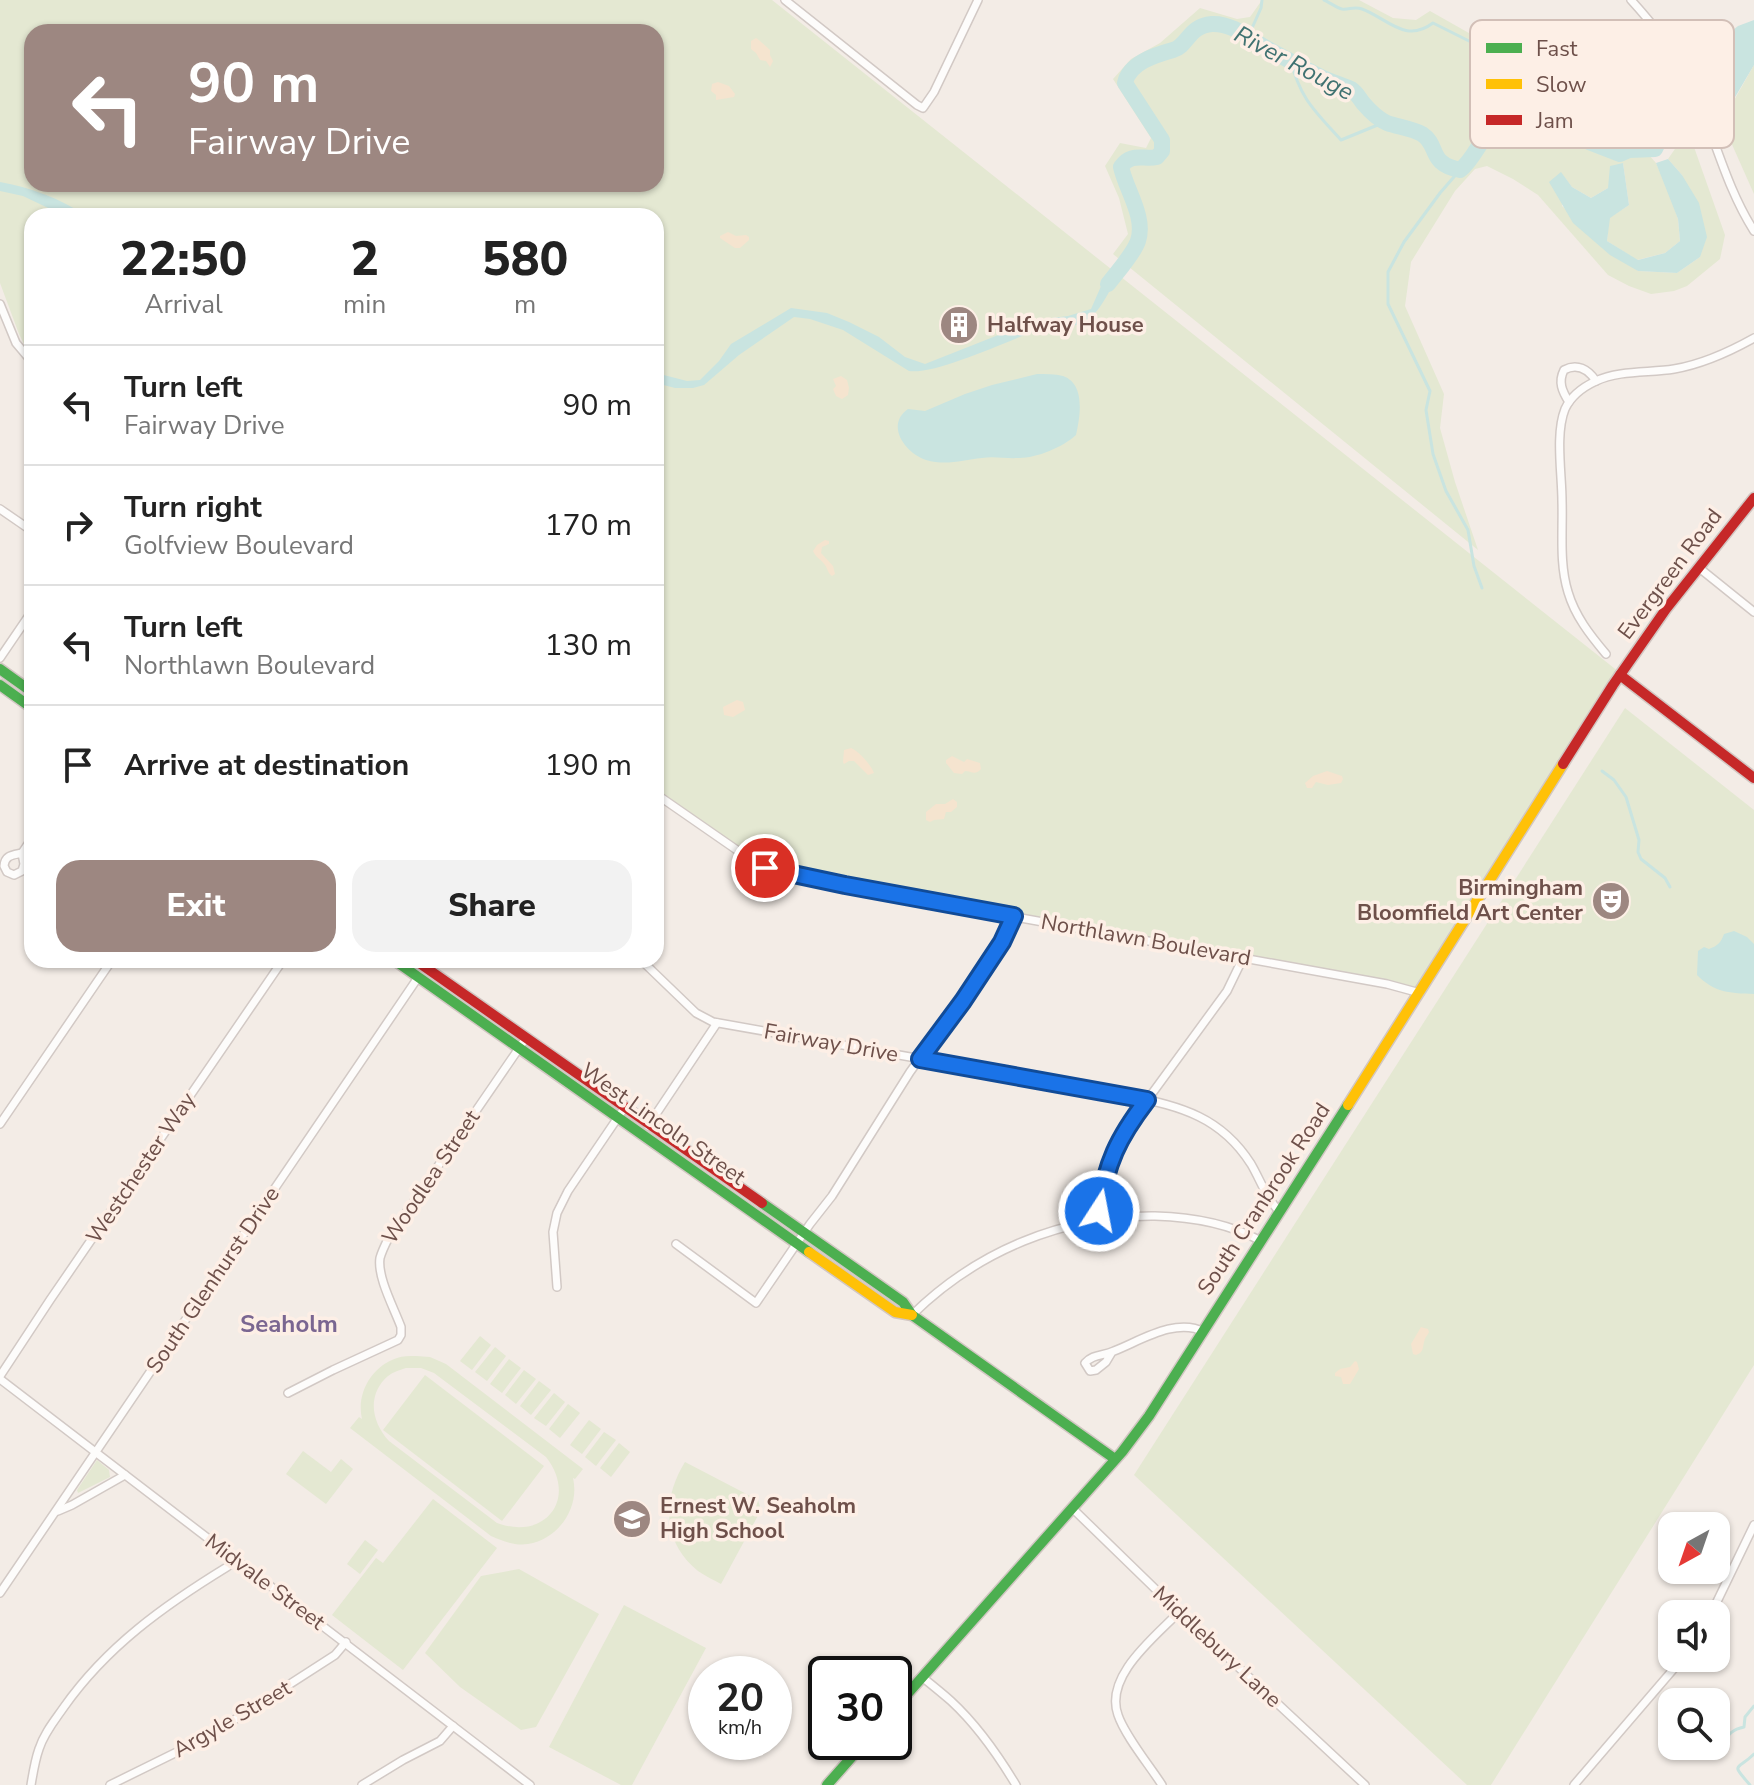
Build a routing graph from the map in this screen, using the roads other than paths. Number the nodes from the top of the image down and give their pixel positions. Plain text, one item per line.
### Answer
1 (785, 0) edge
2 (978, 0) edge
3 (1631, 0) edge
4 (1650, 20) edge
5 (1716, 148) edge
6 (1754, 231) edge
7 (0, 304) edge
8 (1754, 338) edge
9 (24, 352) edge
10 (1596, 381) junction
11 (1569, 402) junction
12 (1754, 498) edge
13 (0, 509) edge
14 (24, 526) edge
15 (1698, 567) junction
16 (1754, 612) edge
17 (24, 623) edge
18 (1606, 654) dead end
19 (0, 658) edge
20 (0, 669) edge
21 (1620, 675) junction
22 (0, 685) edge
23 (24, 686) edge
24 (24, 702) edge
25 (1754, 778) edge
26 (664, 800) edge
27 (24, 850) edge
28 (22, 853) dead end
29 (1014, 916) junction
30 (1243, 958) junction
31 (107, 968) edge
32 (278, 968) edge
33 (405, 968) edge
34 (424, 968) edge
35 (426, 968) edge
36 (649, 968) edge
37 (418, 977) junction
38 (1420, 993) junction
39 (717, 1023) junction
40 (526, 1038) junction
41 (519, 1048) junction
42 (920, 1059) junction
43 (1147, 1100) junction
44 (625, 1107) junction
45 (618, 1118) junction
46 (0, 1124) edge
47 (649, 1124) junction
48 (642, 1134) junction
49 (1280, 1212) junction
50 (1098, 1219) junction
51 (804, 1232) junction
52 (1261, 1241) junction
53 (797, 1242) junction
54 (676, 1244) dead end
55 (557, 1287) dead end
56 (912, 1315) junction
57 (1204, 1332) junction
58 (1112, 1352) dead end
59 (0, 1378) edge
60 (288, 1393) dead end
61 (96, 1452) junction
62 (1115, 1459) junction
63 (125, 1475) junction
64 (1072, 1508) junction
65 (56, 1512) junction
66 (1754, 1525) edge
67 (235, 1560) junction
68 (0, 1593) edge
69 (1718, 1600) edge
70 (1179, 1612) junction
71 (346, 1642) junction
72 (1671, 1672) edge
73 (922, 1677) junction
74 (912, 1688) edge
75 (453, 1726) junction
76 (850, 1760) edge
77 (831, 1784) edge
78 (31, 1785) edge
79 (110, 1785) edge
80 (362, 1785) edge
81 (530, 1785) edge
82 (1016, 1785) edge
83 (1162, 1785) edge
84 (1365, 1785) edge
85 (1574, 1785) edge

1 - 2 street
3 - 4 street
5 - 6 street
7 - 9 street
8 - 10 street
10 - 11 street
10 - 11 street
11 - 18 street
12 - 15 street, Evergreen Road
13 - 14 street
15 - 16 street
15 - 21 street, Evergreen Road
17 - 19 street
20 - 23 street
21 - 25 street
21 - 38 street, South Cranbrook Road
22 - 24 street
26 - 29 street, Northlawn Boulevard
27 - 28 street
29 - 30 street, Northlawn Boulevard
29 - 42 street
30 - 38 street, Northlawn Boulevard
30 - 43 street
31 - 46 street
32 - 59 street, Westchester Way
33 - 37 street, West Lincoln Street
34 - 37 street, South Glenhurst Drive
35 - 40 street, West Lincoln Street
36 - 39 street, Fairway Drive
37 - 41 street, West Lincoln Street
37 - 61 street, South Glenhurst Drive
38 - 49 street, South Cranbrook Road
39 - 42 street, Fairway Drive
39 - 47 street
40 - 41 street, Woodlea Street
40 - 44 street, West Lincoln Street
41 - 45 street, West Lincoln Street
41 - 60 street, Woodlea Street
42 - 43 street, Fairway Drive
42 - 51 street
43 - 49 street, Fairway Drive
43 - 50 street
44 - 45 street
44 - 47 street, West Lincoln Street
45 - 48 street, West Lincoln Street
45 - 55 street
47 - 48 street
47 - 51 street, West Lincoln Street
48 - 53 street, West Lincoln Street
49 - 52 street, South Cranbrook Road
50 - 52 street
50 - 56 street
51 - 53 street
51 - 56 street, West Lincoln Street
52 - 57 street, South Cranbrook Road
53 - 54 street
53 - 56 street, West Lincoln Street
56 - 62 street, West Lincoln Street
57 - 58 street
57 - 62 street, South Cranbrook Road
59 - 61 street, Midvale Street
61 - 63 street, Midvale Street
61 - 65 street, South Glenhurst Drive
62 - 64 street, South Cranbrook Road
63 - 65 street
63 - 67 street, Midvale Street
64 - 70 street, Middlebury Lane
64 - 73 street, South Cranbrook Road
65 - 68 street, South Glenhurst Drive
66 - 69 street
67 - 71 street, Midvale Street
67 - 78 street
70 - 83 street
70 - 84 street, Middlebury Lane
71 - 75 street, Midvale Street
71 - 79 street, Argyle Street
72 - 85 street
73 - 74 street, South Cranbrook Road
73 - 82 street
75 - 80 street
75 - 81 street, Midvale Street
76 - 77 street

